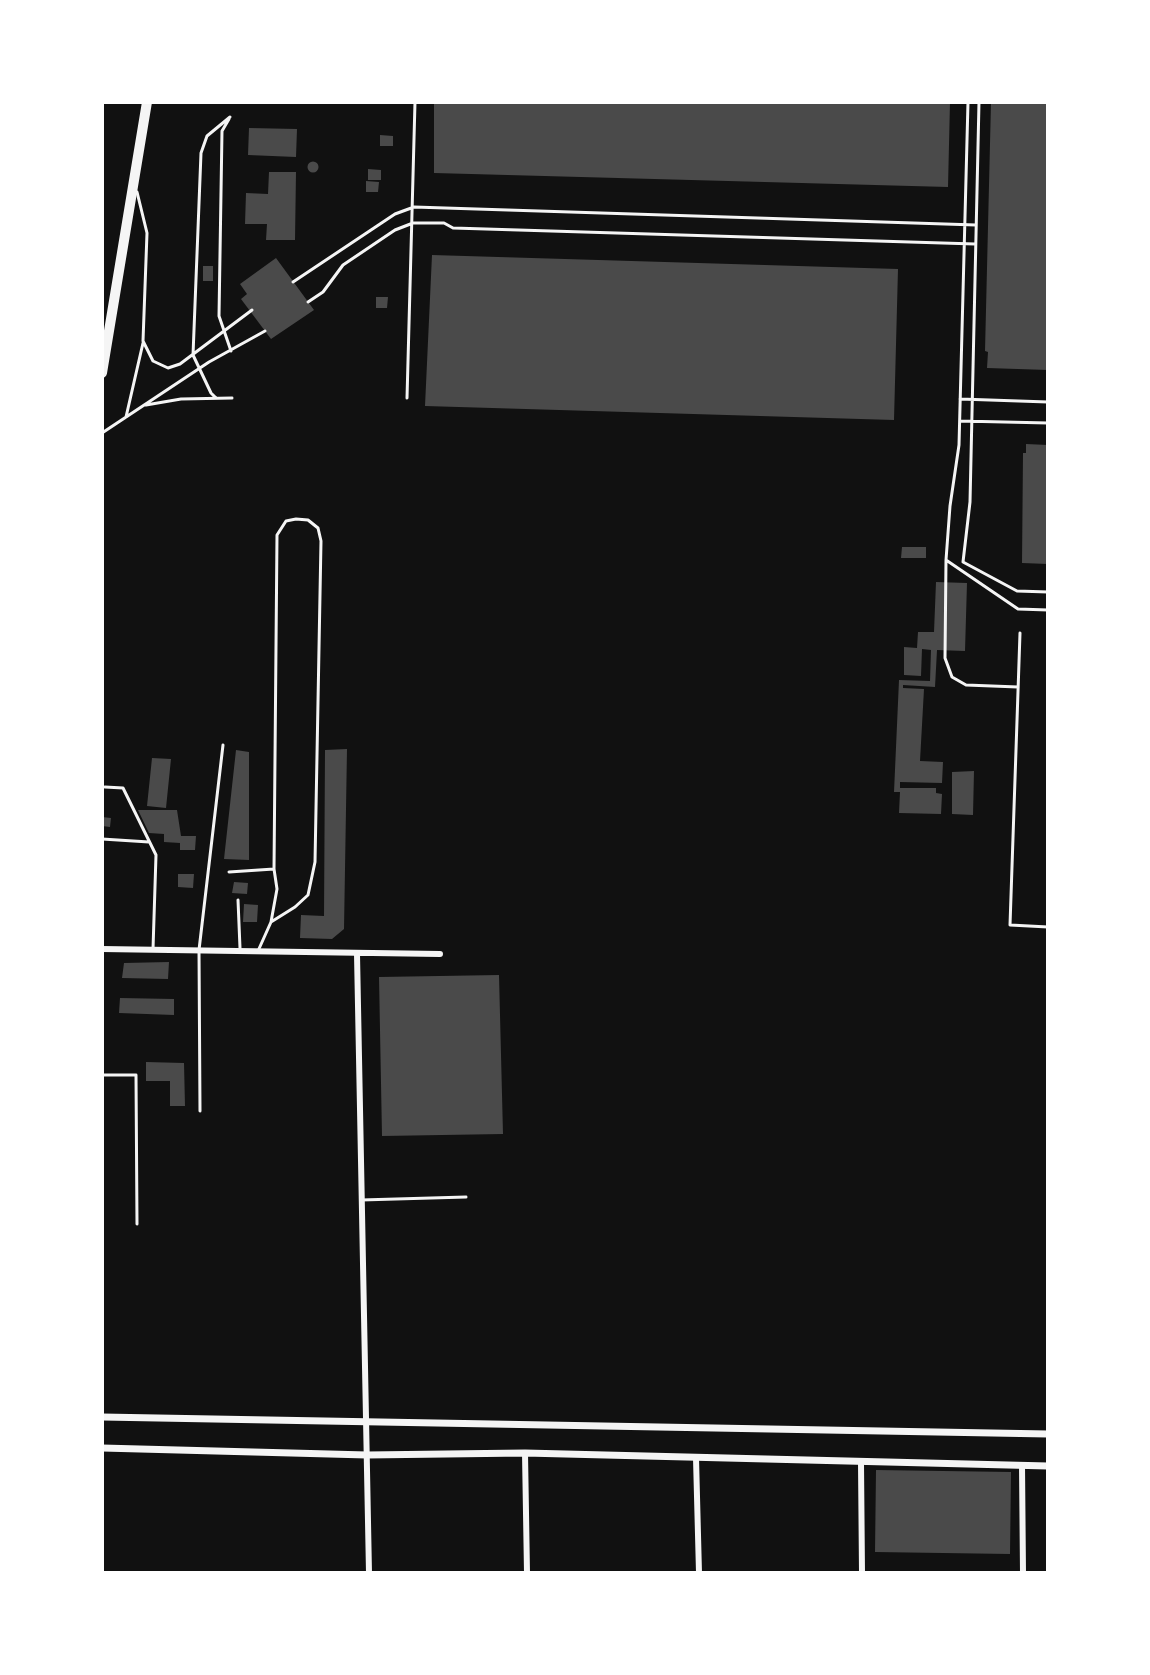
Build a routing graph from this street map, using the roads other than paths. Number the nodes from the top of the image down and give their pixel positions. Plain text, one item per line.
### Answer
1 (147, 102) edge
2 (415, 102) edge
3 (968, 102) edge
4 (979, 102) edge
5 (134, 180) junction
6 (414, 207) junction
7 (413, 223) junction
8 (964, 225) junction
9 (976, 225) junction
10 (964, 243) junction
11 (975, 244) junction
12 (293, 282) dead end
13 (308, 302) dead end
14 (252, 310) dead end
15 (265, 331) dead end
16 (223, 332) junction
17 (143, 341) junction
18 (231, 351) junction
19 (193, 355) junction
20 (200, 368) junction
21 (102, 373) edge
22 (216, 398) junction
23 (232, 398) dead end
24 (407, 398) dead end
25 (960, 399) junction
26 (972, 399) junction
27 (1048, 402) edge
28 (143, 406) junction
29 (126, 417) junction
30 (959, 421) junction
31 (972, 421) junction
32 (1048, 423) edge
33 (102, 433) edge
34 (946, 560) junction
35 (1048, 592) edge
36 (1048, 610) edge
37 (1020, 633) dead end
38 (1018, 687) junction
39 (223, 745) dead end
40 (105, 787) dead end
41 (102, 839) edge
42 (149, 842) junction
43 (274, 869) junction
44 (229, 872) dead end
45 (238, 900) dead end
46 (271, 922) junction
47 (1048, 927) edge
48 (102, 949) edge
49 (153, 949) junction
50 (199, 950) junction
51 (240, 951) junction
52 (258, 951) junction
53 (357, 954) junction
54 (440, 954) dead end
55 (102, 1075) edge
56 (200, 1111) dead end
57 (466, 1197) dead end
58 (361, 1200) junction
59 (137, 1224) dead end
60 (102, 1417) edge
61 (366, 1421) junction
62 (1048, 1434) edge
63 (102, 1448) edge
64 (525, 1453) junction
65 (367, 1455) junction
66 (696, 1458) junction
67 (861, 1463) junction
68 (1022, 1465) junction
69 (1048, 1466) edge
70 (369, 1573) edge
71 (527, 1573) edge
72 (699, 1573) edge
73 (862, 1573) edge
74 (1023, 1573) edge

1 - 5 highway
2 - 6 lane
3 - 8 lane
4 - 9 lane
5 - 17 lane
5 - 21 highway
6 - 7 lane
6 - 8 lane
6 - 12 lane
7 - 10 lane
7 - 13 lane
7 - 24 lane
8 - 9 lane
8 - 10 lane
9 - 11 lane
10 - 11 lane
10 - 25 lane
11 - 26 lane
14 - 16 lane
15 - 18 lane
16 - 18 lane
16 - 19 lane
16 - 19 lane
17 - 19 lane
17 - 29 lane
18 - 20 lane
19 - 20 lane
20 - 22 lane
20 - 28 lane
22 - 23 lane
22 - 28 lane
25 - 26 lane
25 - 30 lane
26 - 27 lane
26 - 31 lane
28 - 29 lane
29 - 33 lane
30 - 31 lane
30 - 34 lane
31 - 32 lane
31 - 35 lane
34 - 36 lane
34 - 38 lane
37 - 38 lane
38 - 47 lane
39 - 50 lane
40 - 42 lane
41 - 42 lane
42 - 49 lane
43 - 44 lane
43 - 46 lane
43 - 46 lane
45 - 51 lane
46 - 52 lane
48 - 49 street
49 - 50 street
50 - 51 street
50 - 56 lane
51 - 52 street
52 - 53 street
53 - 54 street
53 - 58 street
55 - 59 lane
57 - 58 lane
58 - 61 street
60 - 61 street
61 - 62 street
61 - 65 street
63 - 65 street
64 - 65 street
64 - 66 street
64 - 71 street
65 - 70 street
66 - 67 street
66 - 72 street
67 - 68 street
67 - 73 street
68 - 69 street
68 - 74 street

